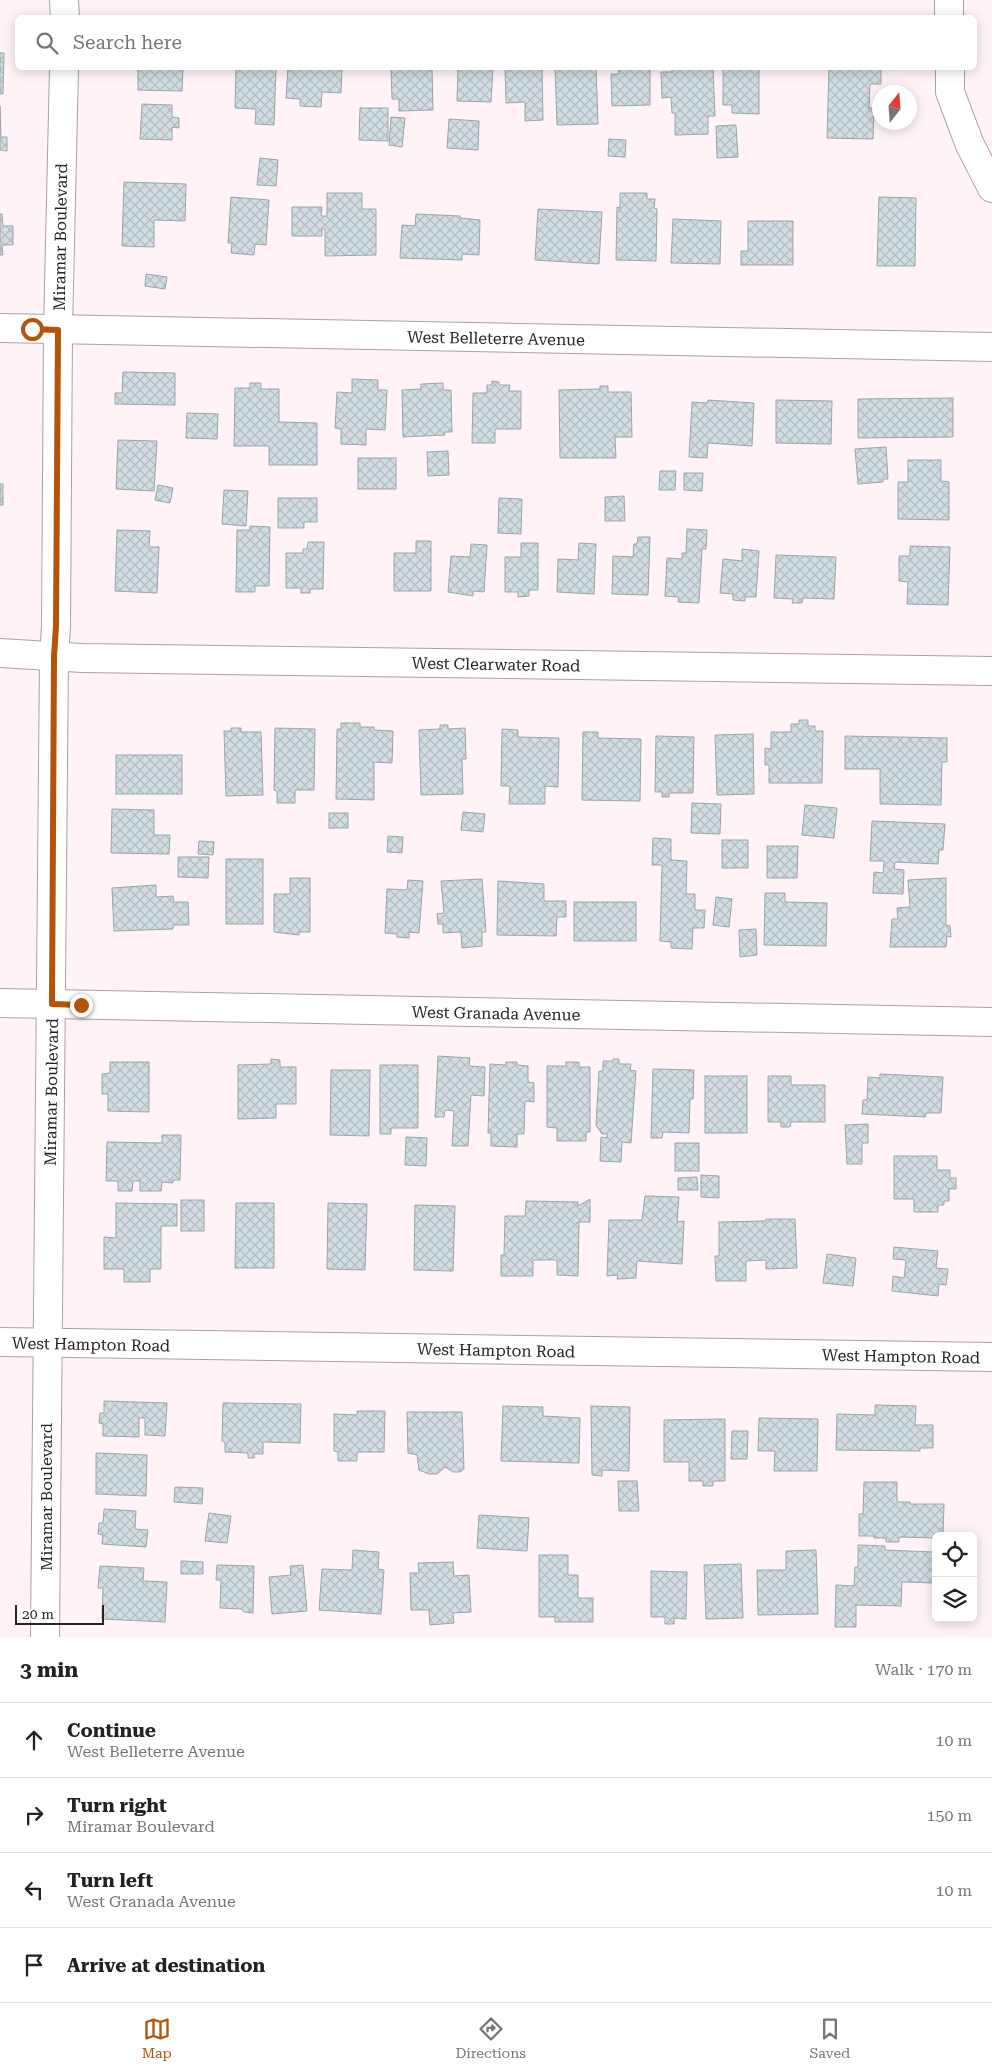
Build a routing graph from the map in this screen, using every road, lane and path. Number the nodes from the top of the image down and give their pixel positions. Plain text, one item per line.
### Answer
1 (64, 0) edge
2 (949, 0) edge
3 (64, 15) edge
4 (949, 15) edge
5 (64, 70) edge
6 (950, 70) edge
7 (992, 188) edge
8 (0, 328) edge
9 (58, 330) junction
10 (992, 347) edge
11 (0, 653) edge
12 (54, 657) junction
13 (992, 670) edge
14 (0, 1003) edge
15 (52, 1004) junction
16 (992, 1022) edge
17 (0, 1342) edge
18 (47, 1343) junction
19 (992, 1357) edge
20 (45, 1637) edge

1 - 3 street
2 - 4 street
5 - 9 street, Miramar Boulevard
6 - 7 street
8 - 9 street, West Belleterre Avenue
9 - 10 street, West Belleterre Avenue
9 - 12 street, Miramar Boulevard
11 - 12 street, West Clearwater Road
12 - 13 street, West Clearwater Road
12 - 15 street, Miramar Boulevard
14 - 15 street, West Granada Avenue
15 - 16 street, West Granada Avenue
15 - 18 street, Miramar Boulevard
17 - 18 street, West Hampton Road
18 - 19 street, West Hampton Road
18 - 20 street, Miramar Boulevard

